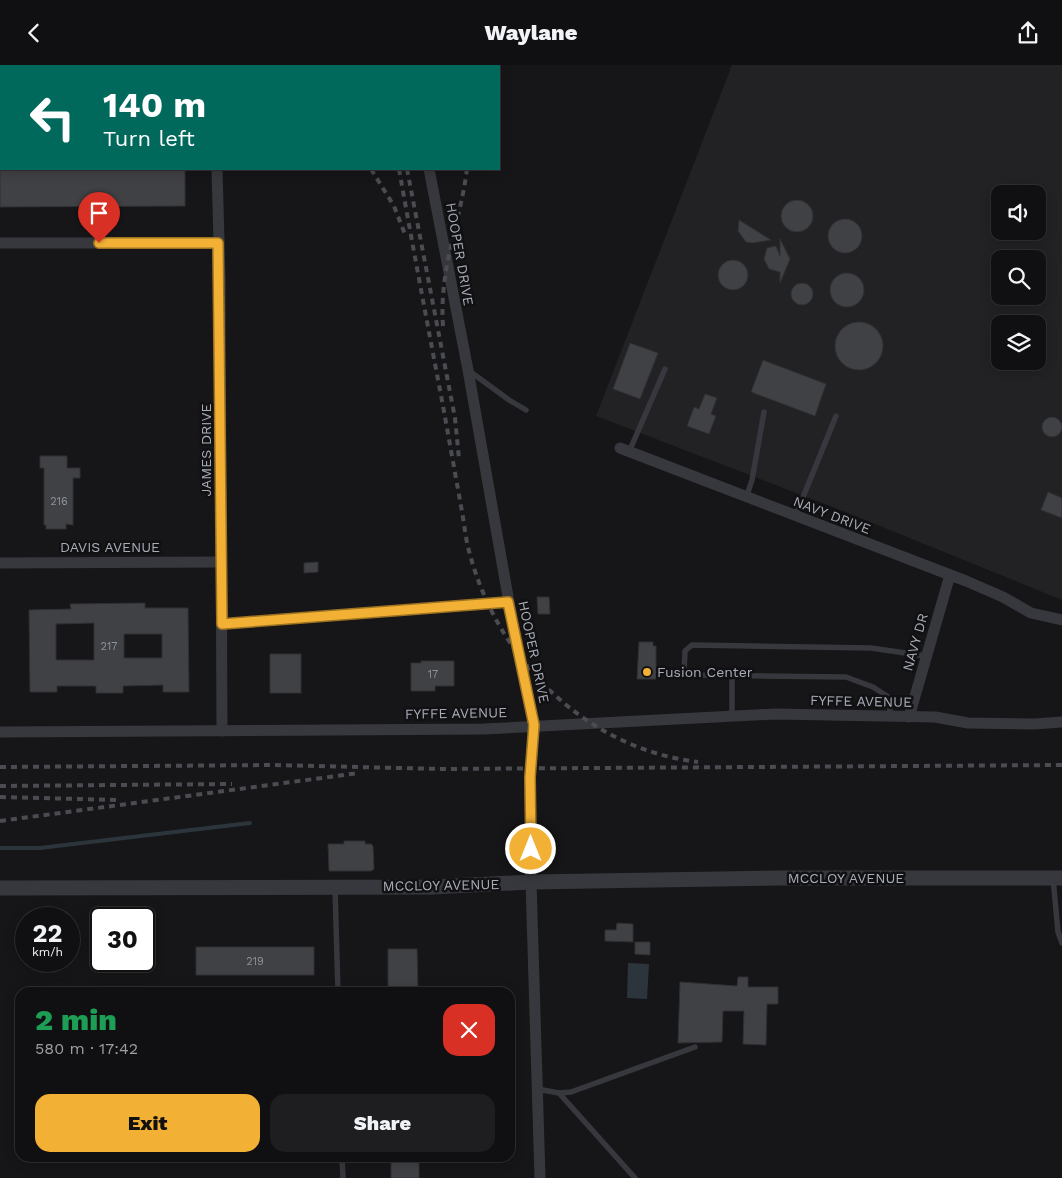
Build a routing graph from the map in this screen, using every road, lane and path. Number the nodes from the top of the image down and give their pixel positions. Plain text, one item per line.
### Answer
1 (218, 170) edge
2 (429, 170) edge
3 (0, 243) edge
4 (218, 243) junction
5 (665, 369) dead end
6 (468, 370) junction
7 (526, 410) dead end
8 (764, 412) dead end
9 (836, 416) dead end
10 (624, 450) joint
11 (746, 498) junction
12 (795, 517) junction
13 (221, 562) junction
14 (0, 563) edge
15 (950, 575) junction
16 (508, 602) junction
17 (1062, 620) edge
18 (222, 624) junction
19 (926, 657) junction
20 (732, 676) junction
21 (890, 716) junction
22 (732, 717) junction
23 (909, 717) junction
24 (1062, 722) edge
25 (534, 725) junction
26 (222, 731) junction
27 (0, 732) edge
28 (1057, 878) edge
29 (531, 882) junction
30 (335, 886) junction
31 (0, 888) edge
32 (1062, 943) edge
33 (338, 987) edge
34 (695, 1047) dead end
35 (537, 1089) junction
36 (559, 1093) junction
37 (342, 1162) edge
38 (343, 1178) edge
39 (540, 1178) edge
40 (635, 1178) edge

1 - 4 street, JAMES DRIVE
2 - 6 street, HOOPER DRIVE
3 - 4 street
4 - 13 street, JAMES DRIVE
5 - 10 lane
6 - 7 lane
6 - 16 street, HOOPER DRIVE
8 - 11 lane
9 - 12 lane
10 - 11 street, NAVY DRIVE
11 - 12 street, NAVY DRIVE
12 - 15 street, NAVY DRIVE
13 - 14 street, DAVIS AVENUE
13 - 18 street, JAMES DRIVE
15 - 17 street, NAVY DRIVE
15 - 19 street, NAVY DR
16 - 18 lane
16 - 25 street, HOOPER DRIVE
18 - 26 street, JAMES DRIVE
19 - 20 lane
19 - 23 street, NAVY DR
20 - 21 lane
20 - 22 lane
21 - 22 street, FYFFE AVENUE
21 - 23 street, FYFFE AVENUE
22 - 25 street, FYFFE AVENUE
23 - 24 street, FYFFE AVENUE
25 - 26 street, FYFFE AVENUE
25 - 29 street, HOOPER DRIVE
26 - 27 street, FYFFE AVENUE
28 - 29 street, MCCLOY AVENUE
28 - 32 lane
29 - 30 street, MCCLOY AVENUE
29 - 35 street, HOOPER DRIVE
30 - 31 street, MCCLOY AVENUE
30 - 33 lane
34 - 36 lane
35 - 36 lane
35 - 39 street, HOOPER DRIVE
36 - 40 lane
37 - 38 lane

